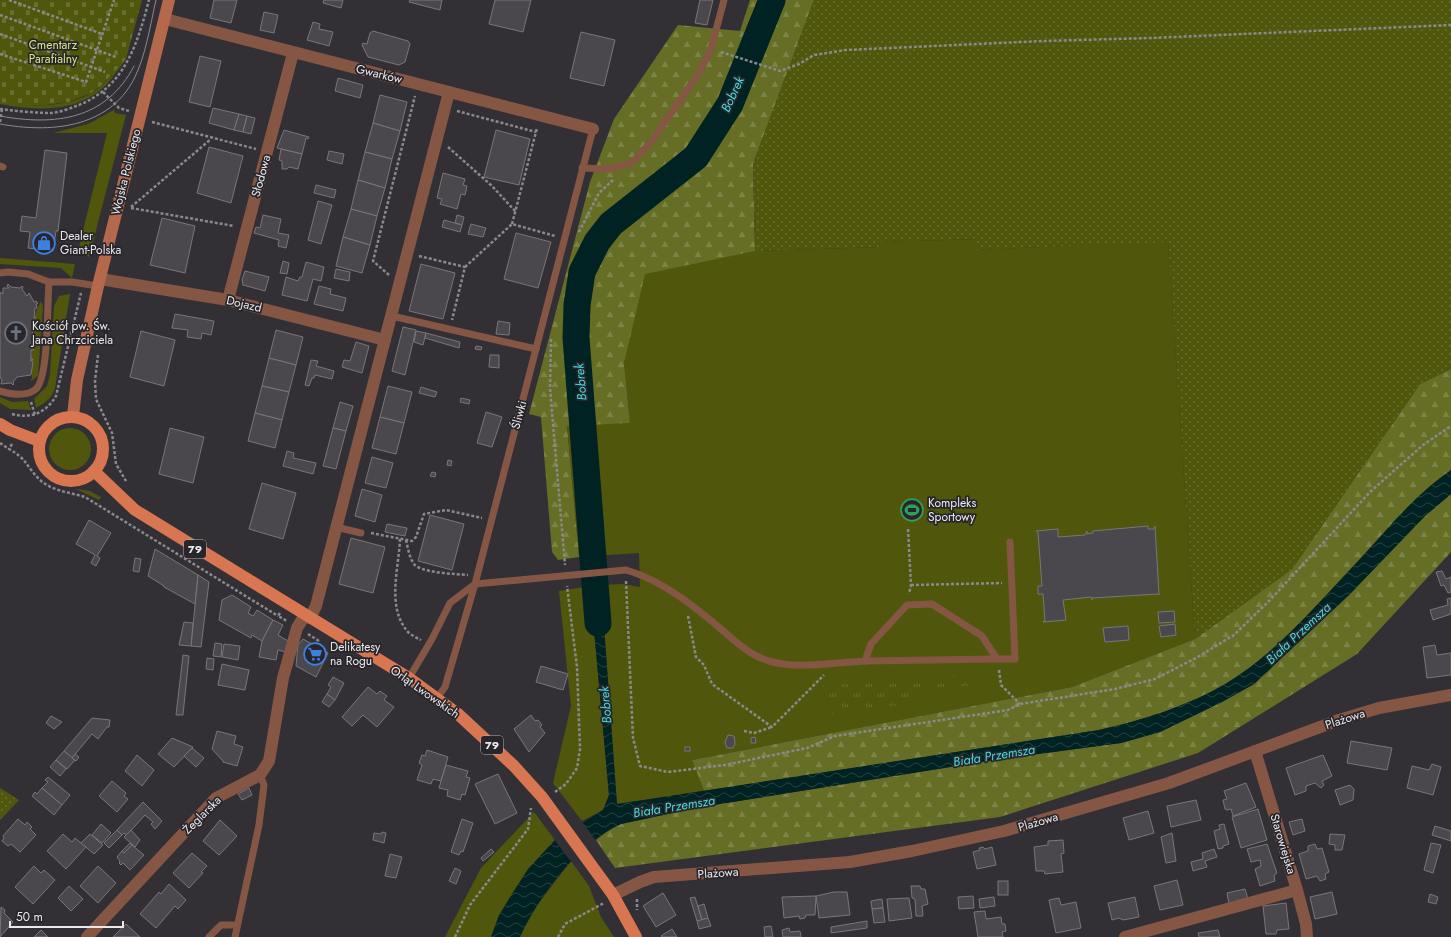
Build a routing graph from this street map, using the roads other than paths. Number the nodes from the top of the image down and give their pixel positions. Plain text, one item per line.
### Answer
1 (169, 0) edge
2 (724, 0) edge
3 (165, 19) junction
4 (293, 53) junction
5 (449, 92) junction
6 (593, 129) joint
7 (582, 168) junction
8 (0, 273) edge
9 (49, 282) junction
10 (99, 283) junction
11 (228, 300) junction
12 (392, 316) junction
13 (385, 340) junction
14 (536, 349) junction
15 (0, 392) edge
16 (73, 416) junction
17 (0, 424) edge
18 (39, 441) junction
19 (94, 471) junction
20 (336, 527) junction
21 (361, 532) road end
22 (1010, 542) dead end
23 (475, 584) junction
24 (308, 617) junction
25 (997, 659) junction
26 (865, 661) junction
27 (409, 678) junction
28 (1451, 695) edge
29 (437, 698) junction
30 (1254, 751) junction
31 (260, 775) junction
32 (1297, 890) junction
33 (609, 899) junction
34 (237, 925) junction
35 (87, 937) edge
36 (209, 937) edge
37 (235, 937) edge
38 (636, 937) edge
39 (1125, 937) edge
40 (1307, 937) edge

1 - 3 main road, Wojska Polskiego
2 - 7 lane
3 - 4 street, Gwarków
3 - 10 main road, Wojska Polskiego
4 - 5 street, Gwarków
4 - 11 street, Słodowa
5 - 6 street, Gwarków
5 - 12 street
6 - 7 lane, Śliwki
7 - 14 lane, Śliwki
8 - 9 lane
9 - 10 lane
9 - 15 lane
10 - 11 street, Dojazd
10 - 16 main road, Wojska Polskiego
11 - 13 street, Dojazd
12 - 13 street
12 - 14 lane
13 - 20 street
14 - 23 lane, Śliwki
16 - 18 main road
16 - 19 main road
17 - 18 main road
18 - 19 main road
19 - 24 main road, Orląt Lwowskich / 79
20 - 21 lane
20 - 24 street
22 - 25 lane
23 - 26 lane
23 - 27 lane
23 - 29 lane, Śliwki
24 - 27 main road, Orląt Lwowskich / 79
24 - 31 street
25 - 26 lane
25 - 26 lane
27 - 29 main road, Orląt Lwowskich / 79
28 - 30 street, Plażowa
29 - 33 main road, Orląt Lwowskich / 79
30 - 32 street, Starowiejska
30 - 33 street, Plażowa
31 - 34 lane
31 - 35 street, Żeglarska
32 - 39 street
32 - 40 street, Starowiejska
33 - 38 main road, Orląt Lwowskich / 79
34 - 36 lane
34 - 37 lane

